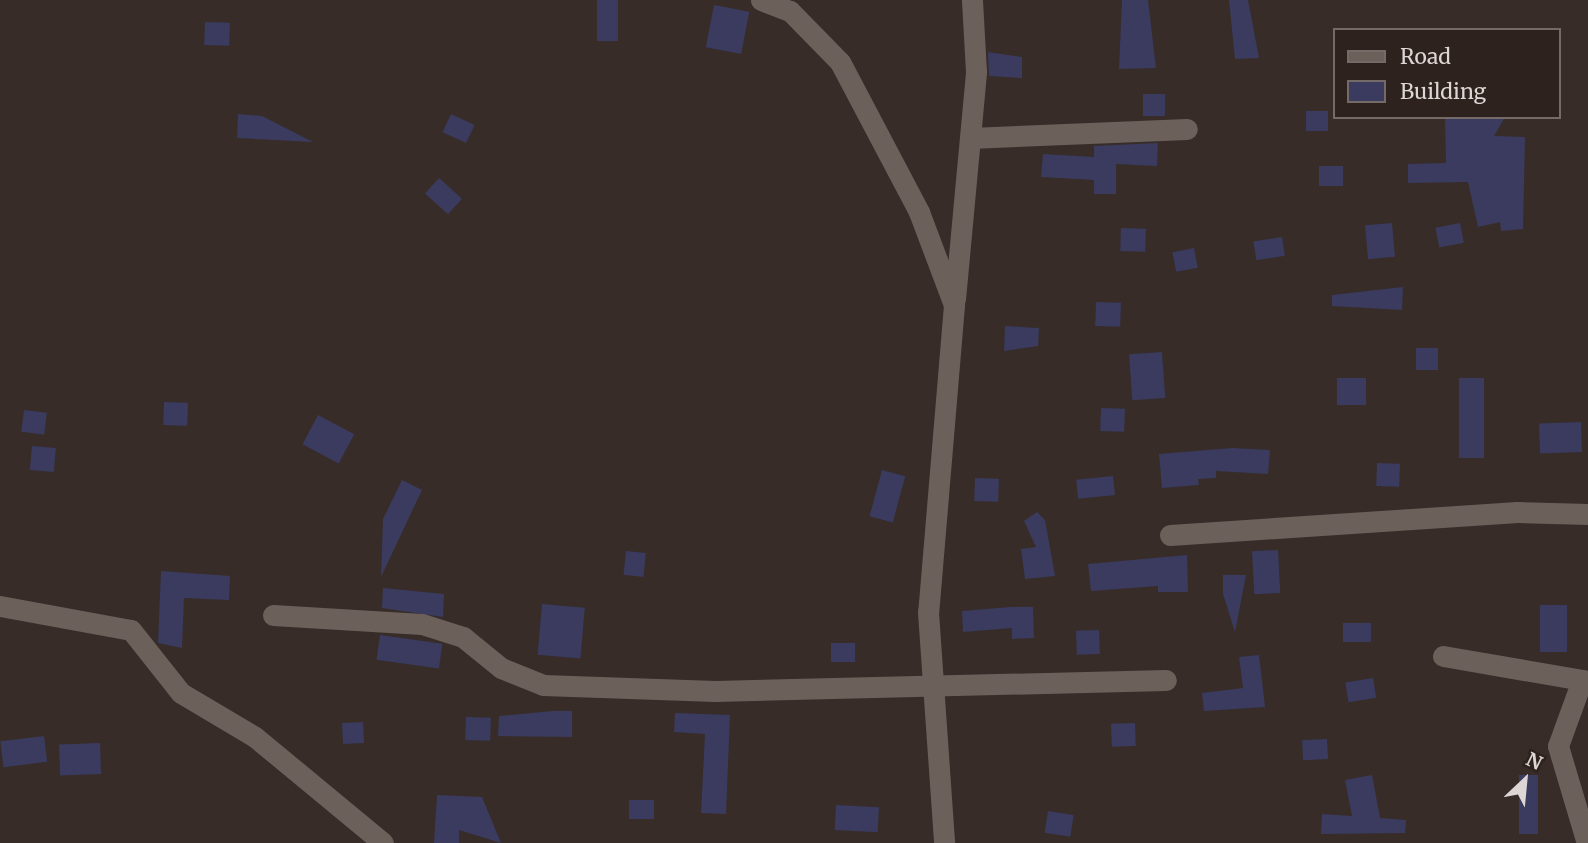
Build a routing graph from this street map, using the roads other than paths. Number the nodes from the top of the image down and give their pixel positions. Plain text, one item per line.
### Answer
1 (761, 0) edge
2 (972, 0) edge
3 (1187, 129) dead end
4 (970, 138) junction
5 (954, 305) junction
6 (1588, 514) edge
7 (1170, 535) dead end
8 (0, 606) edge
9 (273, 615) dead end
10 (1443, 656) dead end
11 (1166, 680) dead end
12 (1585, 680) edge
13 (935, 684) junction
14 (383, 843) edge
15 (944, 843) edge
16 (1587, 843) edge

1 - 5 street
2 - 4 street
3 - 4 street
4 - 5 street
5 - 13 street
6 - 7 street
8 - 14 street
9 - 13 street
10 - 12 street
11 - 13 street
12 - 16 street
13 - 15 street

